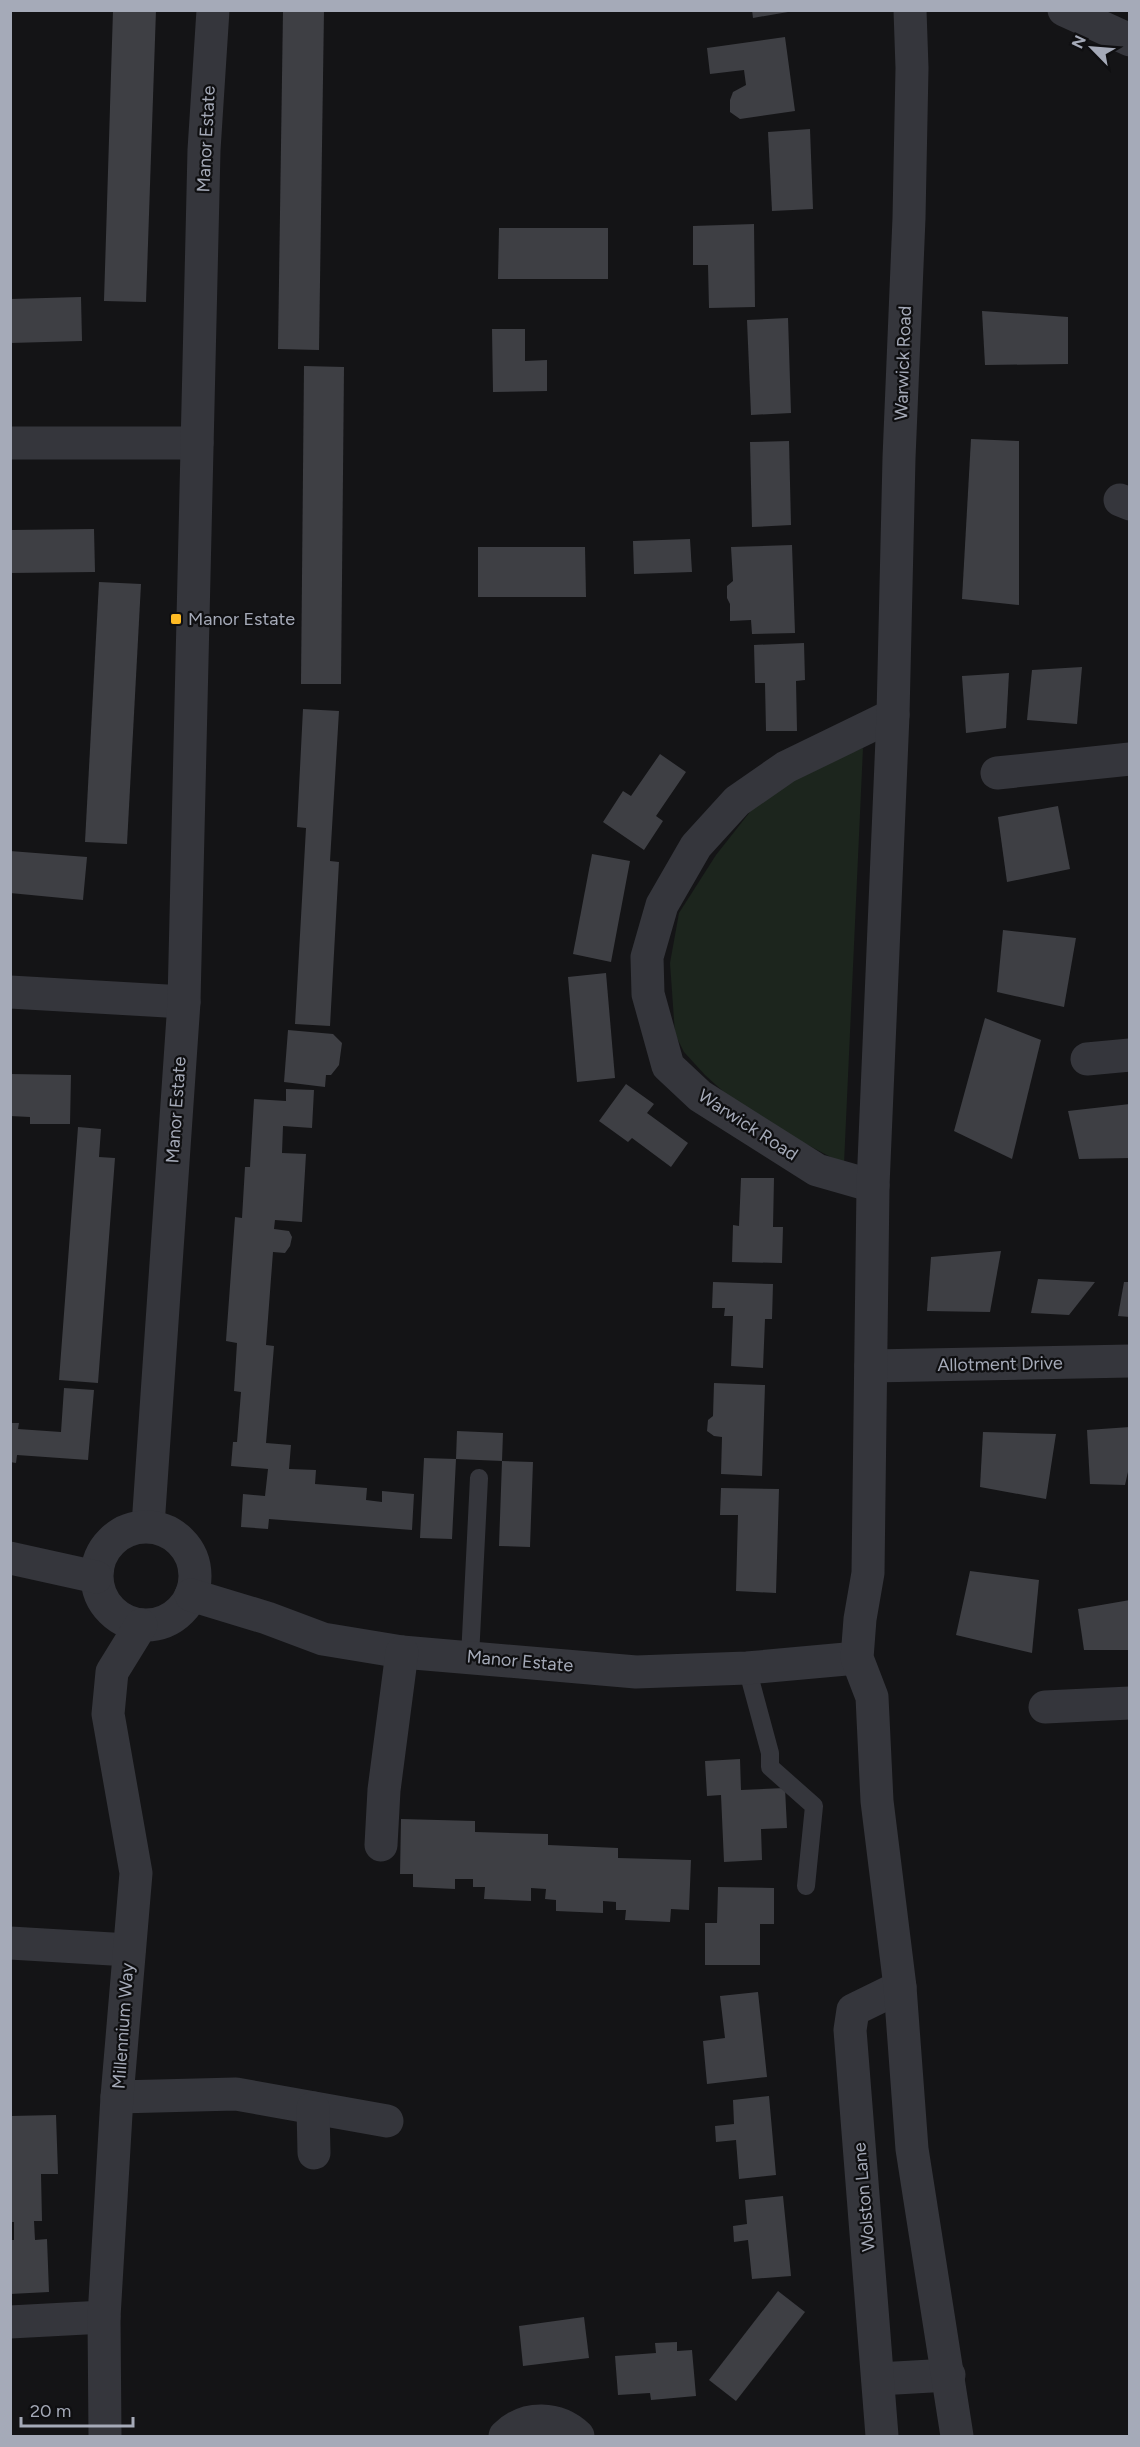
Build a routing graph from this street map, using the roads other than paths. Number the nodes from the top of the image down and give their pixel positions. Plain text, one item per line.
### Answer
1 (213, 10) edge
2 (910, 10) edge
3 (1064, 10) edge
4 (1130, 40) edge
5 (10, 443) edge
6 (197, 443) junction
7 (893, 715) junction
8 (1130, 759) edge
9 (997, 773) dead end
10 (10, 992) edge
11 (184, 1002) junction
12 (1130, 1055) edge
13 (1088, 1059) dead end
14 (873, 1186) junction
15 (1130, 1361) edge
16 (871, 1366) junction
17 (479, 1478) dead end
18 (148, 1526) junction
19 (10, 1558) edge
20 (96, 1577) junction
21 (191, 1595) junction
22 (141, 1625) junction
23 (402, 1652) junction
24 (470, 1657) junction
25 (857, 1658) junction
26 (747, 1668) junction
27 (1130, 1703) edge
28 (1045, 1707) dead end
29 (381, 1845) dead end
30 (806, 1886) dead end
31 (10, 1943) edge
32 (129, 1950) junction
33 (900, 1987) junction
34 (117, 2097) junction
35 (313, 2108) junction
36 (387, 2121) dead end
37 (314, 2153) dead end
38 (104, 2317) junction
39 (10, 2322) edge
40 (949, 2375) junction
41 (878, 2379) junction
42 (105, 2436) edge
43 (506, 2436) edge
44 (578, 2436) edge
45 (882, 2436) edge
46 (957, 2436) edge

1 - 6 street, Manor Estate
2 - 7 street, Warwick Road
3 - 4 street
5 - 6 street
6 - 11 street, Manor Estate
7 - 14 street, Warwick Road
7 - 14 street, Warwick Road
8 - 9 street
10 - 11 street
11 - 18 street, Manor Estate
12 - 13 street
14 - 16 street, Warwick Road
15 - 16 street, Allotment Drive
16 - 25 street, Warwick Road
17 - 24 lane
18 - 20 street
18 - 21 street
19 - 20 street
20 - 22 street
21 - 22 street
21 - 23 street, Manor Estate
22 - 32 street, Millennium Way
23 - 24 street, Manor Estate
23 - 29 street
24 - 26 street, Manor Estate
25 - 26 street, Manor Estate
25 - 33 street
26 - 30 lane
27 - 28 street
31 - 32 street
32 - 34 street, Millennium Way
33 - 40 street
33 - 41 street, Wolston Lane
34 - 35 street
34 - 38 street, Millennium Way
35 - 36 street
35 - 37 street
38 - 39 street
38 - 42 street, Millennium Way
40 - 41 street
40 - 46 street
41 - 45 street, Wolston Lane
43 - 44 street

